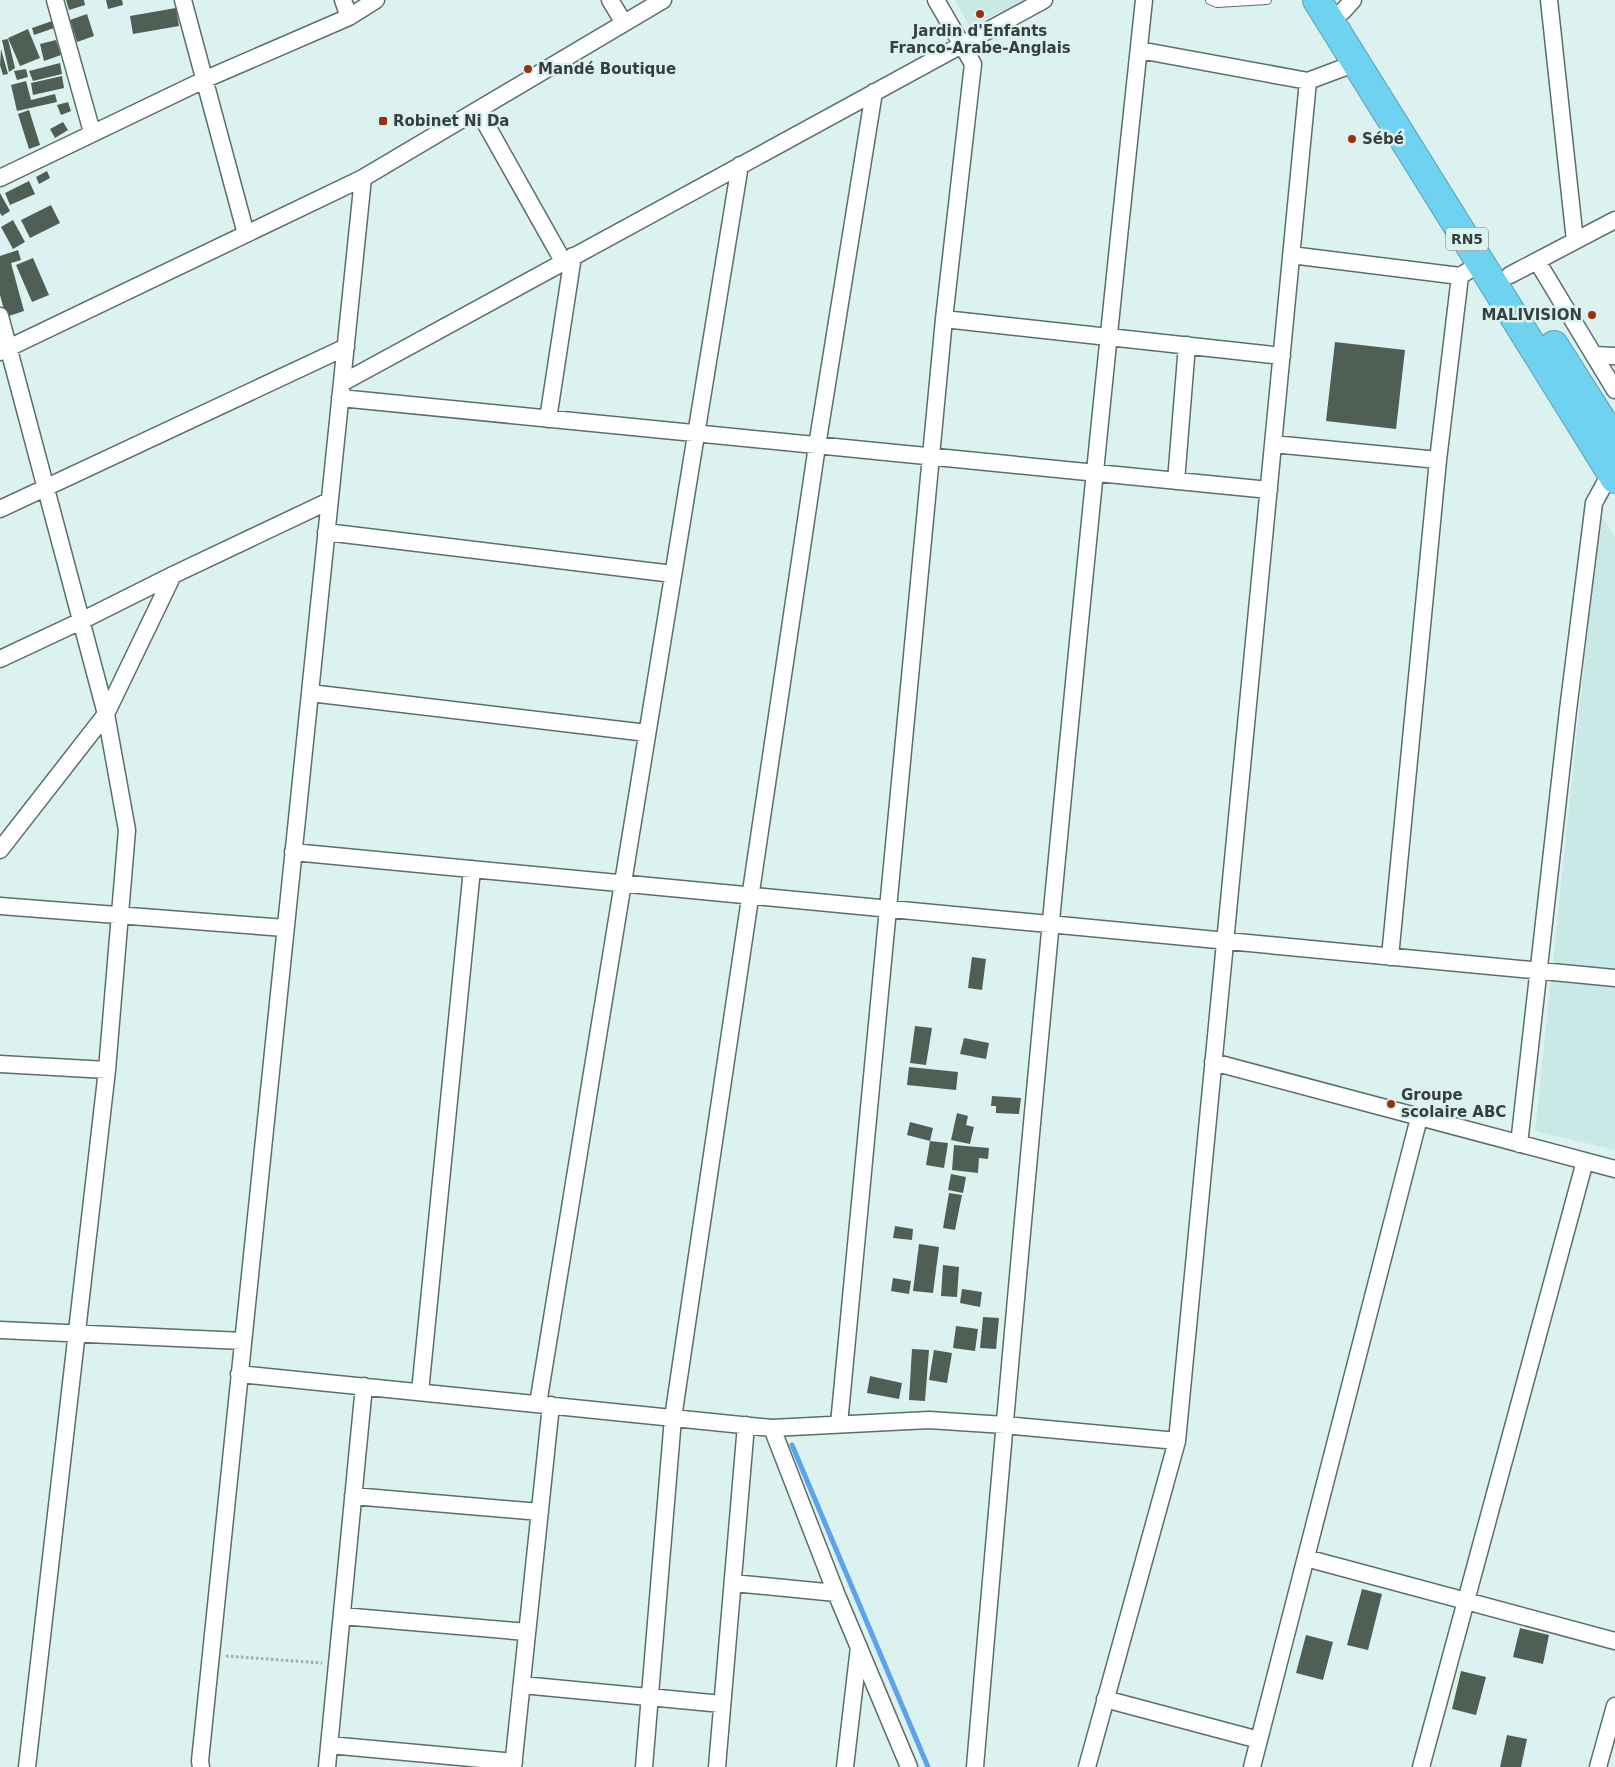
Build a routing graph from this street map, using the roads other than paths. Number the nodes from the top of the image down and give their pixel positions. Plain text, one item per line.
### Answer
1 (55, 0) edge
2 (183, 0) edge
3 (343, 0) edge
4 (376, 0) edge
5 (610, 0) edge
6 (663, 0) edge
7 (936, 0) edge
8 (1044, 0) edge
9 (1144, 0) edge
10 (1210, 0) edge
11 (1267, 0) edge
12 (1317, 0) edge
13 (1549, 0) edge
14 (1344, 4) edge
15 (349, 16) junction
16 (624, 23) junction
17 (962, 45) junction
18 (1139, 50) junction
19 (1356, 63) junction
20 (206, 79) junction
21 (1308, 80) junction
22 (874, 92) junction
23 (478, 110) junction
24 (92, 132) junction
25 (740, 165) junction
26 (0, 178) edge
27 (363, 178) junction
28 (1614, 221) edge
29 (246, 234) junction
30 (1575, 242) junction
31 (1291, 255) junction
32 (568, 259) junction
33 (1537, 261) junction
34 (1471, 269) junction
35 (1510, 275) junction
36 (0, 316) edge
37 (944, 319) junction
38 (1108, 336) junction
39 (1187, 345) junction
40 (346, 347) junction
41 (4, 350) edge
42 (1594, 355) junction
43 (1282, 356) junction
44 (1615, 356) edge
45 (1615, 390) edge
46 (341, 391) junction
47 (548, 419) junction
48 (696, 434) junction
49 (1615, 441) edge
50 (1273, 444) junction
51 (816, 446) junction
52 (930, 457) junction
53 (1438, 460) junction
54 (1095, 473) junction
55 (1613, 476) edge
56 (1176, 482) junction
57 (46, 488) junction
58 (1269, 490) junction
59 (330, 501) junction
60 (0, 509) edge
61 (326, 532) junction
62 (673, 574) junction
63 (172, 575) junction
64 (81, 621) junction
65 (0, 659) edge
66 (310, 693) junction
67 (106, 714) junction
68 (647, 733) junction
69 (0, 850) edge
70 (293, 852) junction
71 (472, 869) junction
72 (622, 885) junction
73 (750, 896) junction
74 (0, 906) edge
75 (887, 909) junction
76 (120, 915) junction
77 (1052, 924) junction
78 (285, 928) junction
79 (1225, 941) junction
80 (1390, 957) junction
81 (1539, 971) junction
82 (1615, 978) edge
83 (1214, 1062) junction
84 (0, 1064) edge
85 (107, 1070) junction
86 (1419, 1118) junction
87 (1520, 1144) junction
88 (1585, 1161) junction
89 (1615, 1169) edge
90 (0, 1330) edge
91 (78, 1333) junction
92 (243, 1341) junction
93 (239, 1374) junction
94 (364, 1386) junction
95 (420, 1392) junction
96 (544, 1405) junction
97 (673, 1418) junction
98 (838, 1424) junction
99 (746, 1425) junction
100 (1004, 1425) junction
101 (772, 1428) junction
102 (1177, 1441) junction
103 (353, 1496) junction
104 (540, 1512) junction
105 (1306, 1558) junction
106 (733, 1582) junction
107 (836, 1592) junction
108 (1466, 1601) junction
109 (342, 1616) junction
110 (527, 1632) junction
111 (1615, 1642) edge
112 (859, 1646) junction
113 (522, 1685) junction
114 (650, 1697) junction
115 (1105, 1699) junction
116 (722, 1704) junction
117 (1615, 1706) edge
118 (1259, 1740) junction
119 (329, 1745) junction
120 (514, 1764) edge
121 (27, 1767) edge
122 (201, 1767) edge
123 (327, 1767) edge
124 (644, 1767) edge
125 (717, 1767) edge
126 (846, 1767) edge
127 (909, 1767) edge
128 (975, 1767) edge
129 (1086, 1767) edge
130 (1252, 1767) edge
131 (1421, 1767) edge
132 (1598, 1767) edge

1 - 24 street
2 - 20 street
3 - 15 street
4 - 15 street
5 - 16 street
6 - 16 street
7 - 17 street
8 - 17 street
9 - 18 street
10 - 11 lane
12 - 19 highway, RN5
13 - 30 street
14 - 35 highway, RN5
15 - 20 street
16 - 23 street
17 - 22 street
17 - 37 street
18 - 21 street
18 - 38 street
19 - 21 street
19 - 34 highway, RN5
20 - 24 street
20 - 29 street
21 - 31 street
22 - 25 street
22 - 51 street
23 - 27 street
23 - 32 street
24 - 26 street
25 - 32 street
25 - 48 street
27 - 29 street
27 - 40 street
28 - 30 street
29 - 41 street
30 - 33 street
31 - 34 street
31 - 43 street
32 - 46 street
32 - 47 street
33 - 35 street
33 - 42 street
34 - 53 street
34 - 55 highway, RN5
35 - 49 highway, RN5
36 - 41 street
37 - 38 street
37 - 52 street
38 - 39 street
38 - 54 street
39 - 43 street
39 - 56 street
40 - 46 street
40 - 57 street
41 - 57 street
42 - 44 street
42 - 45 street
43 - 50 street
46 - 47 street
46 - 59 street
47 - 48 street
48 - 51 street
48 - 62 street
50 - 53 street
50 - 58 street
51 - 52 street
51 - 73 street
52 - 54 street
52 - 75 street
53 - 80 street
54 - 56 street
54 - 77 street
55 - 81 street
56 - 58 street
57 - 60 street
57 - 64 street
58 - 79 street
59 - 61 street
59 - 63 street
61 - 62 street
61 - 66 street
62 - 68 street
63 - 64 street
63 - 67 street
64 - 65 street
64 - 67 street
66 - 68 street
66 - 70 street
67 - 69 street
67 - 76 street
68 - 72 street
70 - 71 street
70 - 78 street
71 - 72 street
71 - 95 street
72 - 73 street
72 - 96 street
73 - 75 street
73 - 97 street
74 - 76 street
75 - 77 street
75 - 98 street
76 - 78 street
76 - 85 street
77 - 79 street
77 - 100 street
78 - 92 street
79 - 80 street
79 - 83 street
80 - 81 street
81 - 82 street
81 - 87 street
83 - 86 street
83 - 102 street
84 - 85 street
85 - 91 street
86 - 87 street
86 - 105 street
87 - 88 street
88 - 89 street
88 - 108 street
90 - 91 street
91 - 92 street
91 - 121 street
92 - 93 street
93 - 94 street
93 - 122 street
94 - 95 street
94 - 103 street
95 - 96 street
96 - 97 street
96 - 104 street
97 - 99 street
97 - 114 street
98 - 100 street
98 - 101 street
99 - 101 street
99 - 106 street
100 - 102 street
100 - 128 street
101 - 107 street
102 - 115 street
103 - 104 street
103 - 109 street
104 - 110 street
105 - 108 street
105 - 118 street
106 - 107 street
106 - 116 street
107 - 112 street
108 - 111 street
108 - 131 street
109 - 110 street
109 - 119 street
110 - 113 street
112 - 126 street
112 - 127 street
113 - 114 street
113 - 120 street
114 - 116 street
114 - 124 street
115 - 118 street
115 - 129 street
116 - 125 street
117 - 132 street
118 - 130 street
119 - 120 street
119 - 123 street

